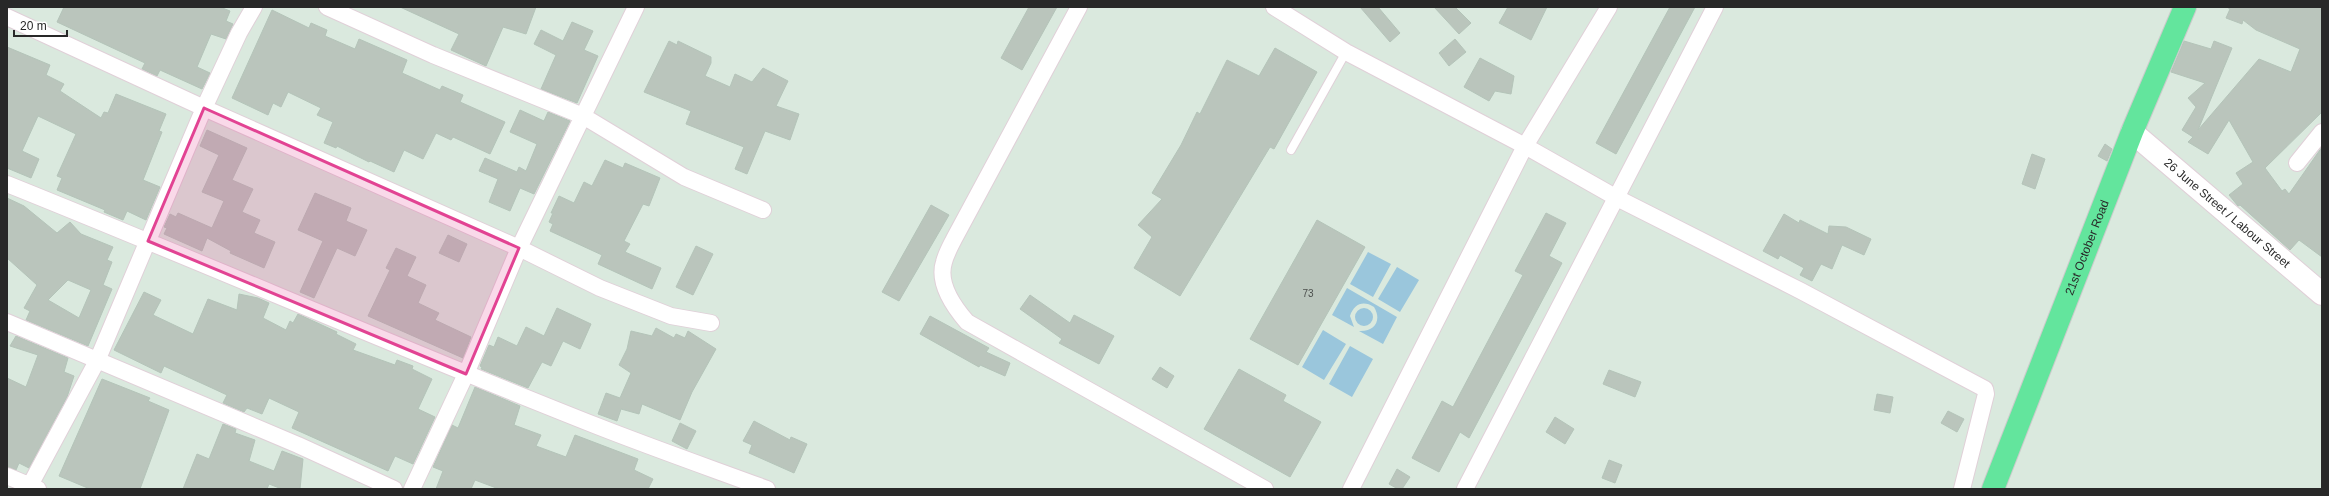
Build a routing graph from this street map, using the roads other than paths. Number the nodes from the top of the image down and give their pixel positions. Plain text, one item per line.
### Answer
1 (254, 7) edge
2 (327, 7) edge
3 (636, 7) edge
4 (1079, 7) edge
5 (1274, 7) edge
6 (1610, 7) edge
7 (1715, 7) edge
8 (2185, 7) edge
9 (7, 17) edge
10 (1346, 52) junction
11 (204, 108) junction
12 (583, 116) junction
13 (2132, 132) junction
14 (2322, 132) edge
15 (1525, 146) junction
16 (1291, 150) dead end
17 (2297, 163) dead end
18 (7, 184) edge
19 (1617, 198) junction
20 (763, 210) dead end
21 (148, 241) junction
22 (519, 248) junction
23 (2322, 294) edge
24 (7, 322) edge
25 (711, 323) dead end
26 (97, 361) junction
27 (466, 374) junction
28 (7, 476) edge
29 (32, 488) edge
30 (394, 489) edge
31 (412, 489) edge
32 (766, 489) edge
33 (1265, 489) edge
34 (1351, 489) edge
35 (1465, 489) edge
36 (1962, 489) edge
37 (1994, 489) edge

1 - 11 street
2 - 12 street
3 - 12 street
4 - 33 street
5 - 10 street
6 - 15 street
7 - 19 street
8 - 13 main road, 21st October Road
9 - 11 street
10 - 15 street
10 - 16 lane
11 - 21 street
11 - 22 street
12 - 20 street
12 - 22 street
13 - 23 street, 26 June Street / Labour Street
13 - 37 main road, 21st October Road
14 - 17 street
15 - 19 street
15 - 34 street
18 - 21 street
19 - 35 street
19 - 36 street
21 - 26 street
21 - 27 street
22 - 25 street
22 - 27 street
24 - 26 street
26 - 29 street
26 - 30 street
27 - 31 street
27 - 32 street
28 - 29 street

